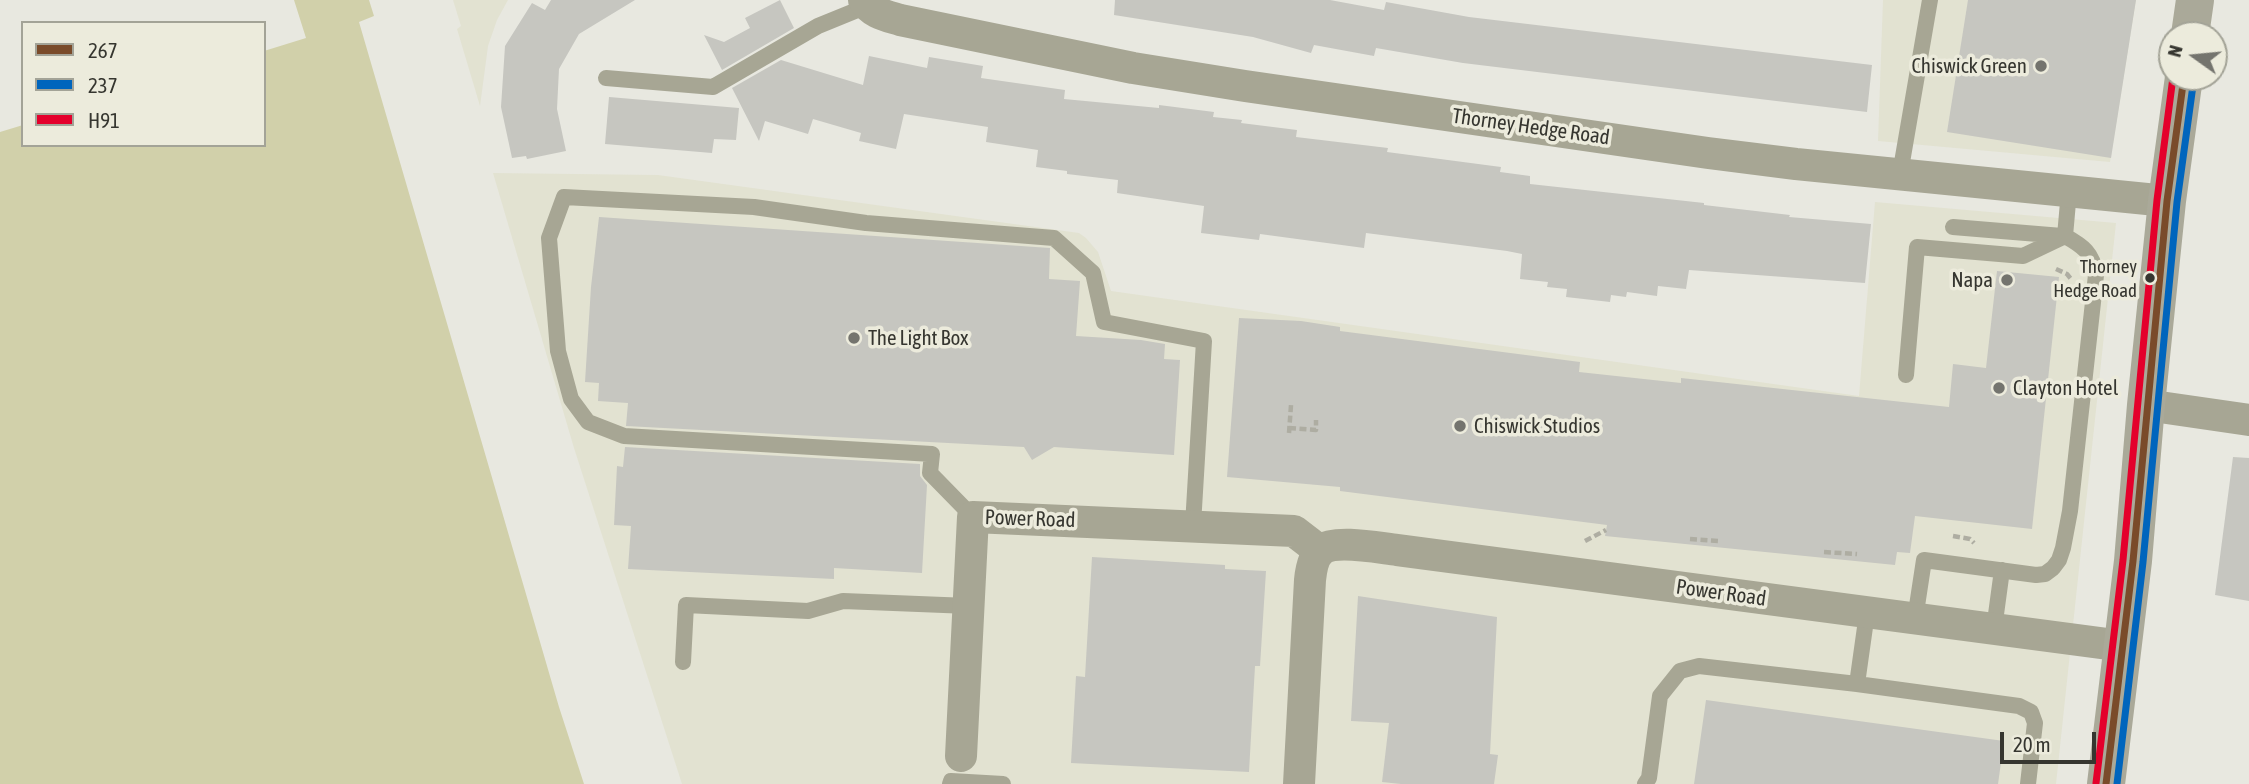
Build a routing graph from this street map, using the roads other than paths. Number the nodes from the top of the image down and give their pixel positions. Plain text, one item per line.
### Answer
1 (1930, 0) edge
2 (2195, 0) edge
3 (865, 3) edge
4 (2192, 21) edge
5 (606, 78) dead end
6 (2182, 91) edge
7 (1900, 174) junction
8 (2069, 191) junction
9 (2167, 201) junction
10 (1953, 227) dead end
11 (2065, 236) junction
12 (1906, 375) dead end
13 (2146, 405) junction
14 (2249, 419) edge
15 (973, 517) junction
16 (1193, 525) junction
17 (1320, 551) junction
18 (2002, 570) junction
19 (969, 606) junction
20 (1867, 612) junction
21 (1915, 619) junction
22 (1994, 629) junction
23 (2123, 646) junction
24 (683, 662) dead end
25 (1857, 684) junction
26 (956, 770) edge
27 (1003, 784) edge
28 (1299, 784) edge
29 (1645, 784) edge
30 (2028, 784) edge
31 (2106, 784) edge

1 - 7 lane
2 - 4 main road
3 - 5 lane
3 - 7 street, Thorney Hedge Road
6 - 9 main road
7 - 8 street, Thorney Hedge Road
8 - 9 street, Thorney Hedge Road
8 - 11 lane
9 - 13 main road
10 - 11 lane
11 - 12 lane
11 - 18 lane
13 - 14 street
13 - 23 main road
15 - 16 street, Power Road
15 - 16 lane
15 - 19 street, Power Road
16 - 17 street, Power Road
17 - 20 street, Power Road
17 - 28 street
18 - 21 lane
18 - 22 lane
19 - 24 lane
19 - 26 street, Power Road
20 - 21 street, Power Road
20 - 25 lane
21 - 22 street, Power Road
22 - 23 street, Power Road
23 - 31 main road
25 - 29 lane
25 - 30 lane
26 - 27 lane

